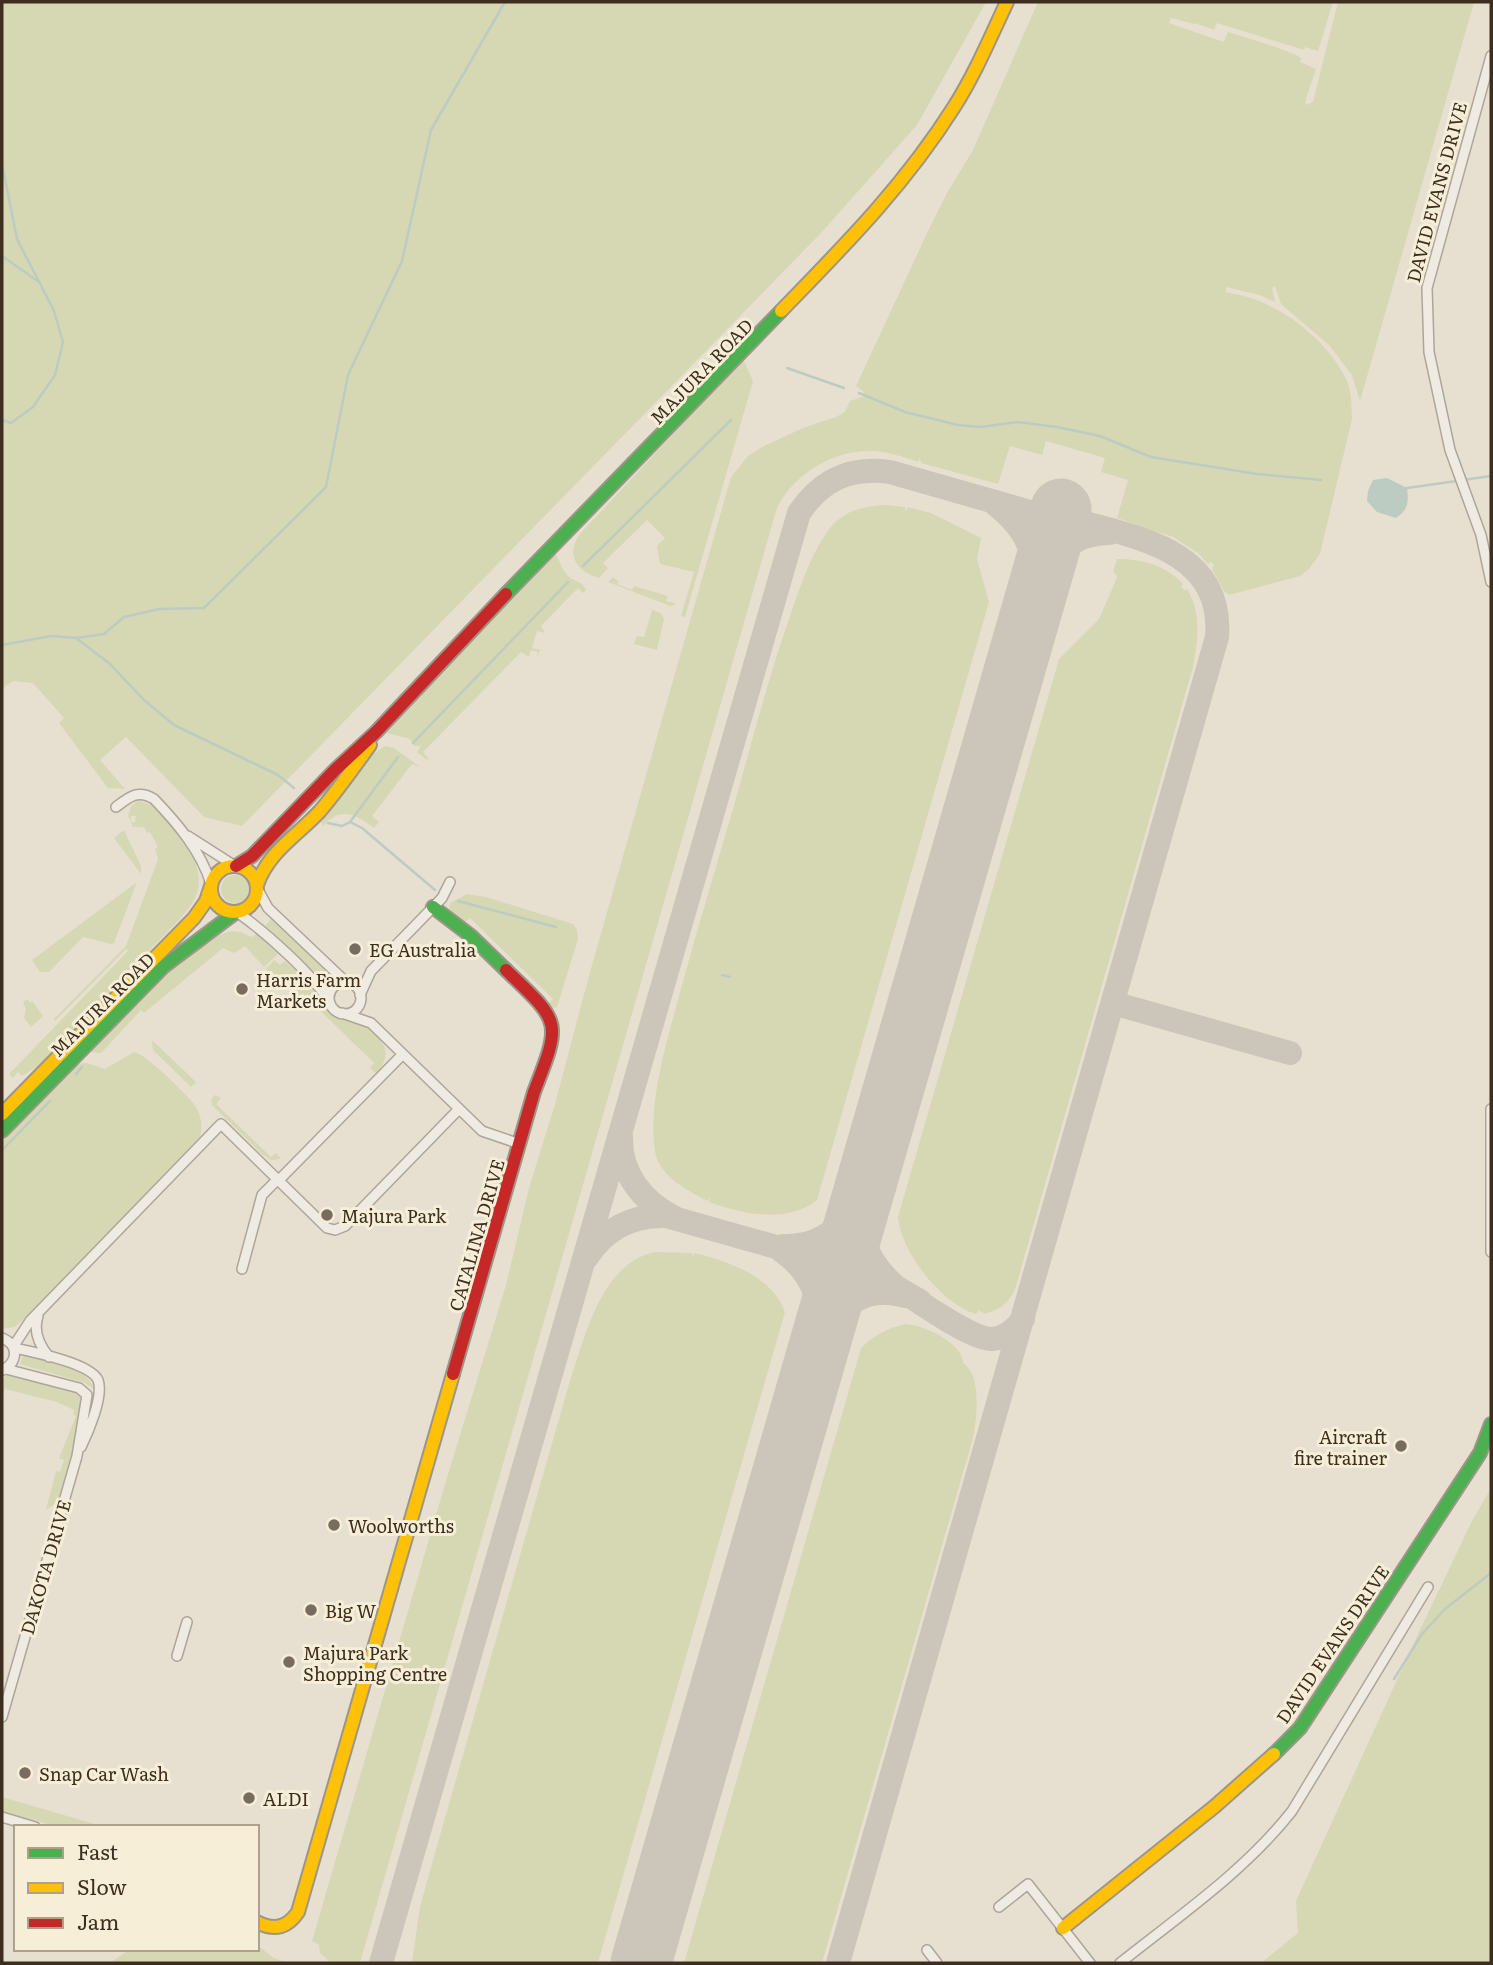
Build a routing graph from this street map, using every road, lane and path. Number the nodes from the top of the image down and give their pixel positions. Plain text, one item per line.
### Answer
1 (1007, 2) edge
2 (1491, 56) edge
3 (1491, 582) edge
4 (376, 732) junction
5 (116, 807) dead end
6 (181, 831) junction
7 (235, 866) junction
8 (450, 882) dead end
9 (211, 885) junction
10 (257, 887) junction
11 (433, 908) junction
12 (237, 912) junction
13 (371, 971) junction
14 (347, 982) junction
15 (361, 996) junction
16 (330, 1003) junction
17 (342, 1013) junction
18 (370, 1023) junction
19 (403, 1054) junction
20 (459, 1109) junction
21 (1491, 1110) edge
22 (2, 1114) edge
23 (2, 1131) edge
24 (520, 1144) junction
25 (278, 1180) junction
26 (1491, 1252) edge
27 (242, 1269) dead end
28 (42, 1309) junction
29 (30, 1321) junction
30 (2, 1337) edge
31 (14, 1347) junction
32 (51, 1358) junction
33 (4, 1370) edge
34 (1491, 1424) edge
35 (77, 1456) junction
36 (1428, 1587) dead end
37 (187, 1622) dead end
38 (177, 1656) dead end
39 (2, 1717) edge
40 (2, 1817) edge
41 (28, 1825) edge
42 (999, 1907) dead end
43 (259, 1923) edge
44 (1063, 1928) junction
45 (927, 1950) dead end
46 (937, 1963) edge
47 (1090, 1963) edge
48 (1120, 1963) edge

1 - 4 main road, MAJURA ROAD
2 - 3 street, DAVID EVANS DRIVE
4 - 7 main road, MAJURA ROAD
4 - 10 main road, MAJURA ROAD
5 - 6 street
6 - 7 street
6 - 9 street
7 - 9 main road
7 - 10 main road
8 - 11 street
9 - 12 main road
9 - 22 main road, MAJURA ROAD
10 - 12 main road
10 - 14 street
11 - 13 street
11 - 24 main road, CATALINA DRIVE
12 - 16 street
12 - 23 main road, MAJURA ROAD
13 - 14 street
13 - 15 street
14 - 15 street
14 - 16 street
15 - 17 street
15 - 18 street
16 - 17 street
17 - 18 street
18 - 19 street
19 - 20 street
19 - 25 street
20 - 24 street
20 - 25 street
21 - 26 street
24 - 43 main road, CATALINA DRIVE
25 - 27 street
25 - 28 street
28 - 29 street
28 - 32 street
29 - 30 street
29 - 31 street
30 - 31 street
31 - 32 street
31 - 33 street
32 - 35 street
33 - 35 street
34 - 44 main road, DAVID EVANS DRIVE
35 - 39 street, DAKOTA DRIVE
36 - 48 street
37 - 38 street
40 - 41 street
42 - 44 street
44 - 47 street
45 - 46 street

